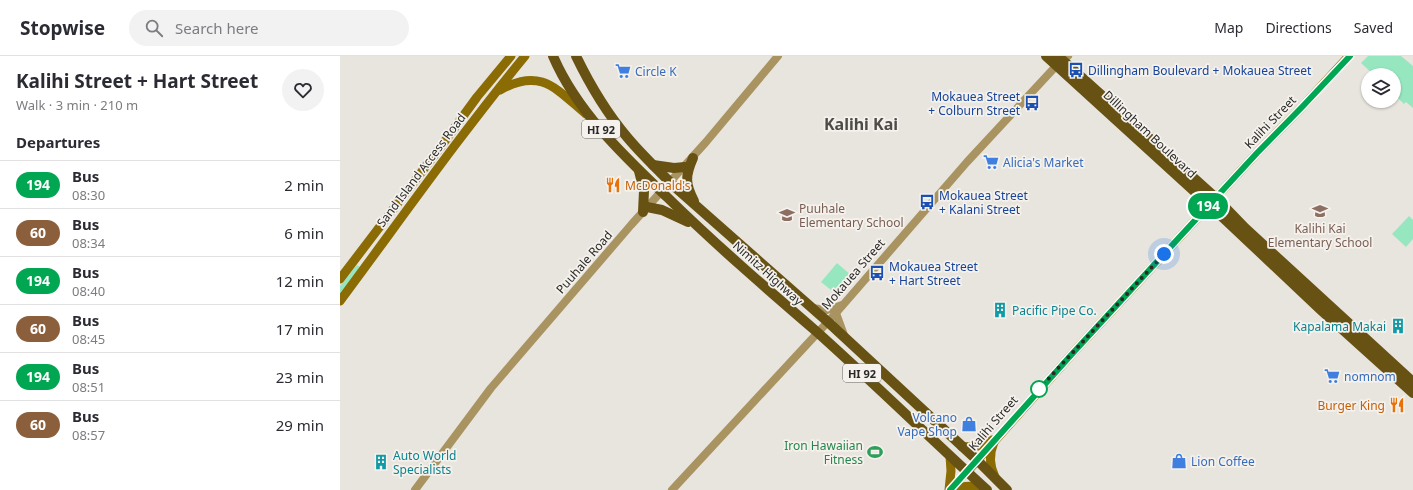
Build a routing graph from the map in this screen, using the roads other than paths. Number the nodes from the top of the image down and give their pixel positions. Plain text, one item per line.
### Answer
1 (501, 56) edge
2 (511, 56) edge
3 (526, 56) edge
4 (553, 56) edge
5 (576, 56) edge
6 (778, 56) edge
7 (1046, 56) edge
8 (1350, 56) edge
9 (1062, 60) edge
10 (490, 80) junction
11 (495, 92) junction
12 (595, 123) junction
13 (692, 158) junction
14 (653, 165) junction
15 (685, 167) junction
16 (639, 170) junction
17 (670, 182) junction
18 (661, 192) junction
19 (1212, 201) junction
20 (697, 206) junction
21 (645, 209) junction
22 (696, 226) junction
23 (360, 252) junction
24 (370, 260) junction
25 (340, 279) edge
26 (340, 302) edge
27 (842, 305) junction
28 (812, 308) junction
29 (836, 313) junction
30 (828, 322) junction
31 (817, 333) junction
32 (845, 338) junction
33 (1413, 382) edge
34 (1413, 393) edge
35 (995, 438) junction
36 (962, 447) junction
37 (950, 456) junction
38 (977, 460) junction
39 (967, 472) junction
40 (995, 478) junction
41 (414, 490) edge
42 (672, 490) edge
43 (951, 490) edge
44 (987, 490) edge
45 (1007, 490) edge

1 - 10 main road
2 - 10 main road, Sand Island Access Road
3 - 11 main road, Sand Island Access Road
4 - 12 main road, Nimitz Highway / HI 92
5 - 14 main road, Nimitz Highway / HI 92
6 - 13 street, Puuhale Road
7 - 9 main road, Dillingham Boulevard
8 - 19 main road, Kalihi Street
9 - 19 main road, Dillingham Boulevard
9 - 27 street, Mokauea Street
10 - 23 main road, Sand Island Access Road
11 - 12 main road
11 - 24 main road, Sand Island Access Road
12 - 16 main road, Nimitz Highway / HI 92
13 - 15 street, Puuhale Road
13 - 20 main road
14 - 15 main road
14 - 17 main road, Nimitz Highway / HI 92
15 - 17 street, Puuhale Road
16 - 18 main road, Nimitz Highway / HI 92
16 - 21 main road
17 - 18 street, Puuhale Road
17 - 20 main road, Nimitz Highway / HI 92
18 - 21 street, Puuhale Road
18 - 22 main road, Nimitz Highway / HI 92
19 - 33 main road, Dillingham Boulevard
19 - 34 main road, Dillingham Boulevard
19 - 35 main road, Kalihi Street
20 - 28 main road, Nimitz Highway / HI 92
21 - 22 main road
21 - 41 street, Puuhale Road
22 - 31 main road, Nimitz Highway / HI 92
23 - 24 main road
23 - 25 main road, Sand Island Access Road
24 - 26 main road, Sand Island Access Road
27 - 28 street
27 - 29 street, Mokauea Street
28 - 30 main road, Nimitz Highway / HI 92
29 - 30 street, Mokauea Street
29 - 32 street
30 - 31 street, Mokauea Street
30 - 32 main road, Nimitz Highway / HI 92
31 - 37 main road, Nimitz Highway / HI 92
31 - 42 street, Mokauea Street
32 - 36 main road, Nimitz Highway / HI 92
35 - 36 main road
35 - 38 main road, Kalihi Street
35 - 40 main road
36 - 38 main road, Nimitz Highway / HI 92
37 - 39 main road, Nimitz Highway / HI 92
37 - 43 main road
38 - 39 main road, Kalihi Street
38 - 40 main road, Nimitz Highway / HI 92
39 - 43 street, Kalihi Street
39 - 44 main road, Nimitz Highway / HI 92
40 - 45 main road, Nimitz Highway / HI 92
43 - 44 main road

